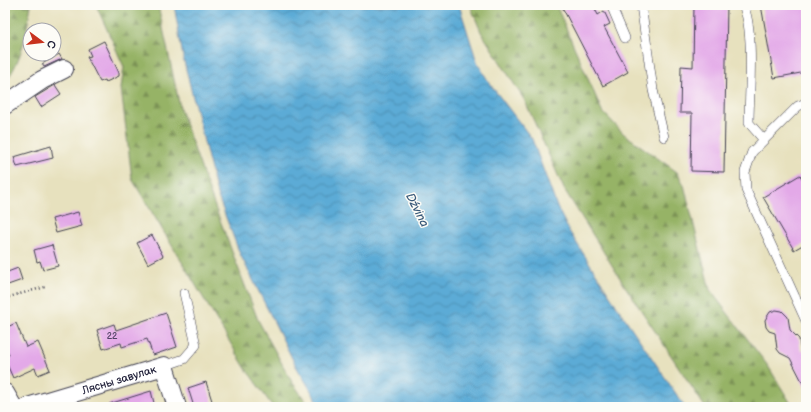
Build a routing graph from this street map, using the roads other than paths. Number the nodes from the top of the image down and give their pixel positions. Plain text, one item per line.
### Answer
1 (612, 5) edge
2 (641, 5) edge
3 (743, 5) edge
4 (625, 38) dead end
5 (64, 69) dead end
6 (806, 103) edge
7 (5, 105) edge
8 (664, 137) dead end
9 (764, 140) junction
10 (184, 293) dead end
11 (806, 320) edge
12 (164, 366) junction
13 (5, 393) edge
14 (13, 407) edge
15 (27, 407) edge
16 (177, 407) edge

1 - 4 lane
2 - 8 lane
3 - 9 lane
5 - 7 street
6 - 9 lane
9 - 11 lane
10 - 12 lane
12 - 15 street, Лясны завулак
12 - 16 street
13 - 14 street

